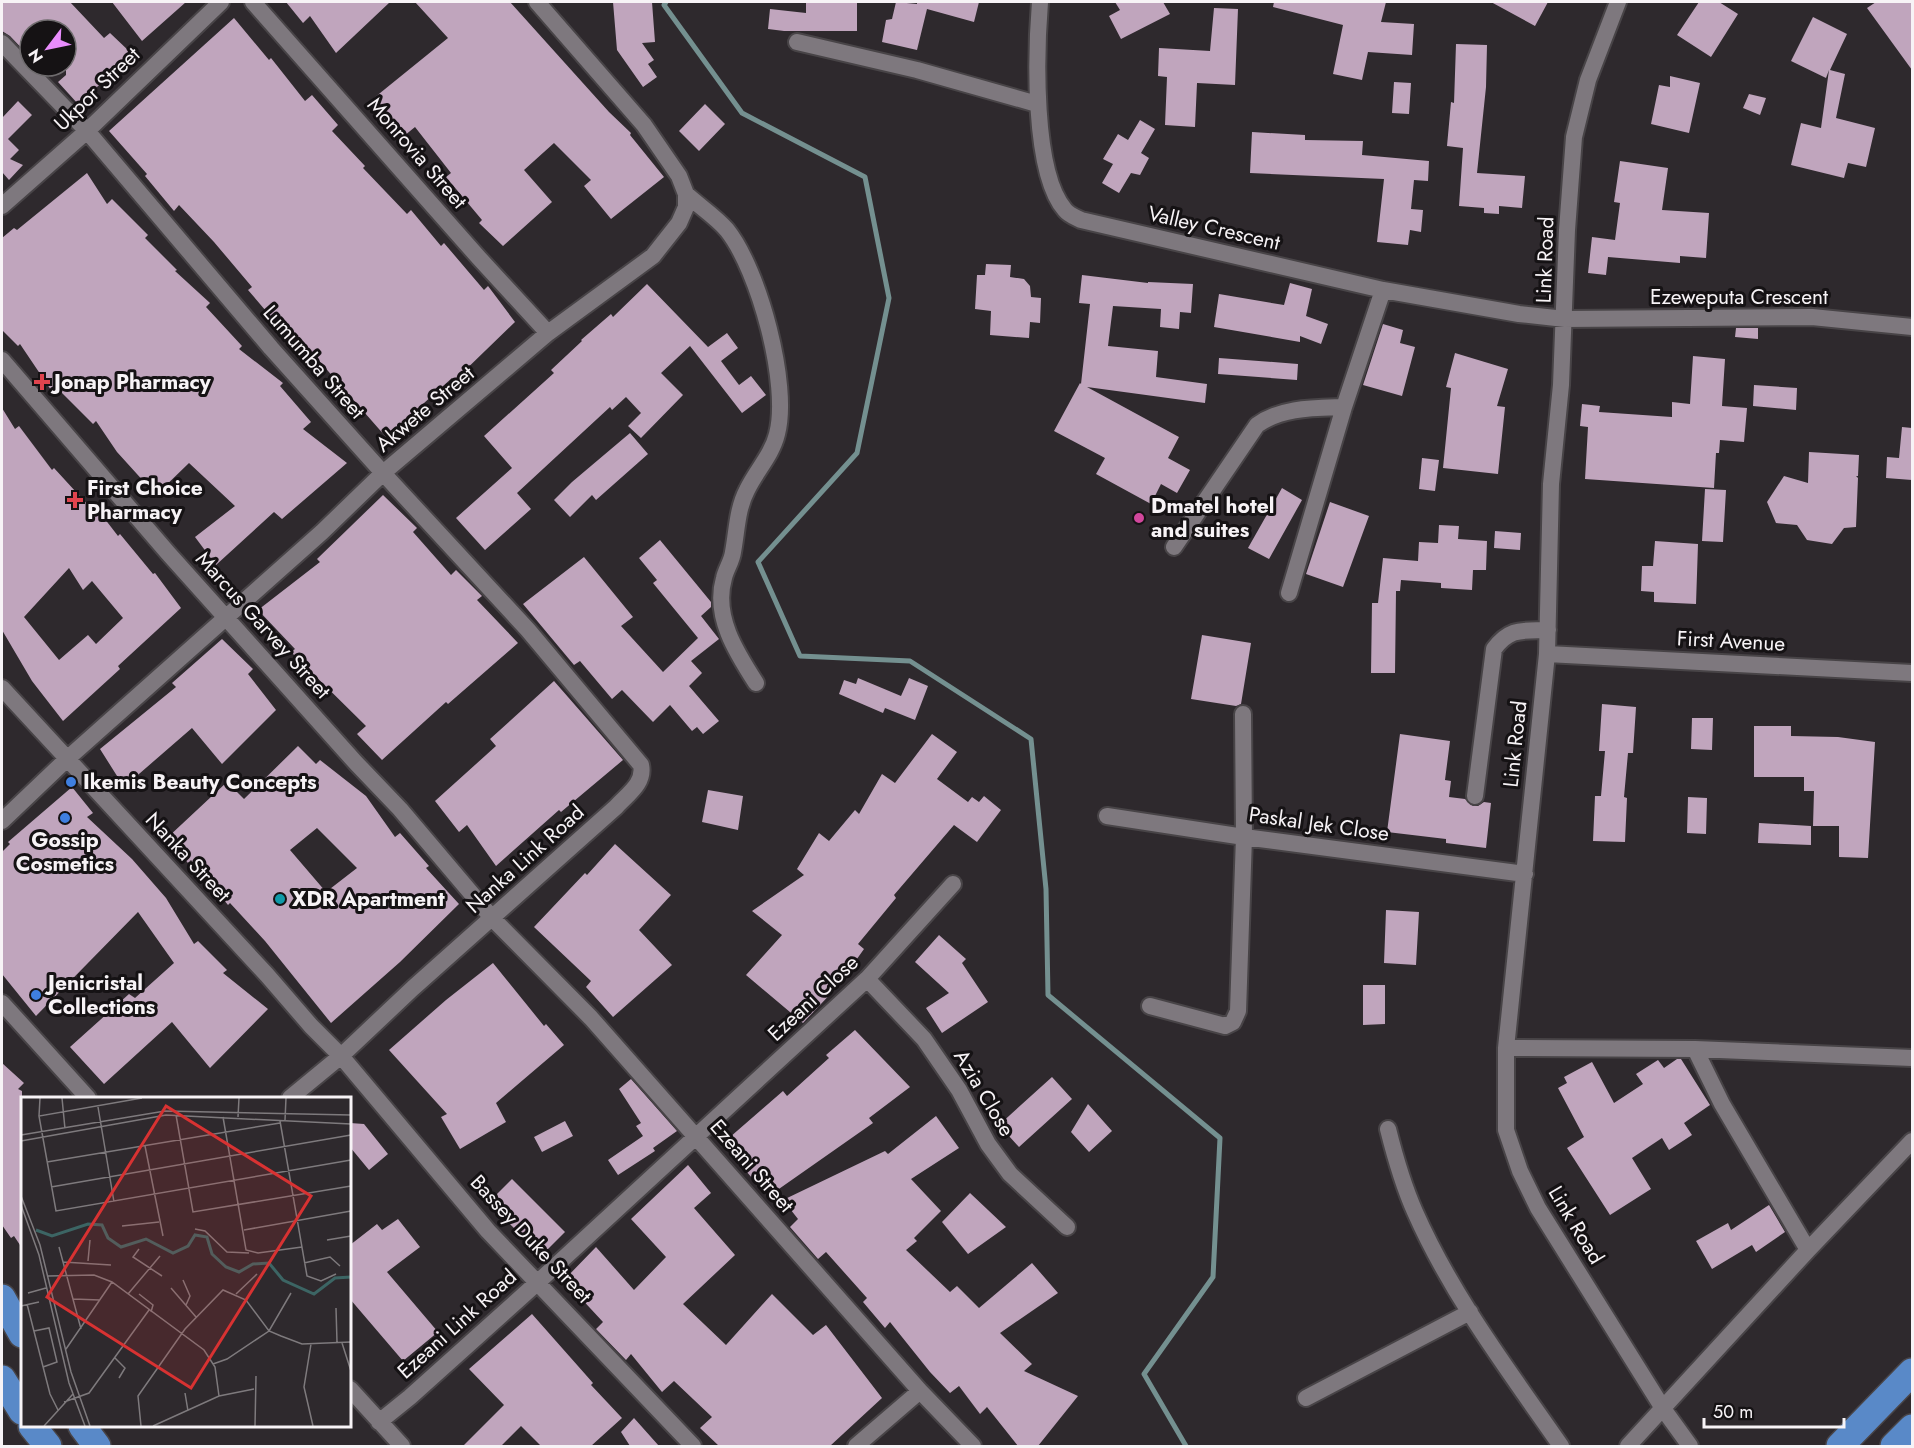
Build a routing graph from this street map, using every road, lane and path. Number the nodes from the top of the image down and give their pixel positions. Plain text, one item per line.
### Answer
1 (221, 2) edge
2 (254, 2) edge
3 (537, 2) edge
4 (1040, 2) edge
5 (1618, 2) edge
6 (797, 42) dead end
7 (2, 43) edge
8 (1037, 104) junction
9 (87, 131) junction
10 (686, 194) junction
11 (2, 206) edge
12 (1383, 290) junction
13 (1565, 320) junction
14 (1912, 327) edge
15 (548, 333) junction
16 (2, 360) edge
17 (1344, 407) junction
18 (383, 474) junction
19 (1174, 547) dead end
20 (1289, 592) dead end
21 (226, 616) junction
22 (1548, 630) junction
23 (1547, 654) junction
24 (1912, 674) edge
25 (756, 683) dead end
26 (2, 688) edge
27 (1243, 714) dead end
28 (67, 759) junction
29 (641, 765) joint
30 (1475, 796) dead end
31 (1107, 816) dead end
32 (2, 821) edge
33 (1244, 837) junction
34 (1525, 874) junction
35 (953, 884) dead end
36 (493, 919) junction
37 (867, 979) junction
38 (2, 1003) edge
39 (1150, 1006) dead end
40 (1506, 1048) junction
41 (1695, 1049) junction
42 (341, 1056) junction
43 (1912, 1058) edge
44 (87, 1097) edge
45 (291, 1097) edge
46 (1388, 1129) dead end
47 (696, 1137) junction
48 (1912, 1141) edge
49 (1067, 1227) dead end
50 (1808, 1250) junction
51 (538, 1282) junction
52 (2, 1298) edge
53 (1470, 1312) junction
54 (21, 1331) edge
55 (1912, 1372) edge
56 (2, 1379) edge
57 (351, 1390) edge
58 (920, 1391) junction
59 (1306, 1398) dead end
60 (21, 1409) edge
61 (1664, 1410) junction
62 (380, 1422) junction
63 (34, 1427) edge
64 (83, 1427) edge
65 (1912, 1428) edge
66 (48, 1446) edge
67 (97, 1446) edge
68 (402, 1446) edge
69 (693, 1446) edge
70 (856, 1446) edge
71 (973, 1446) edge
72 (1561, 1446) edge
73 (1628, 1446) edge
74 (1690, 1446) edge
75 (1840, 1446) edge
76 (1894, 1446) edge

1 - 9 street, Ukpor Street
2 - 15 street, Monrovia Street
3 - 10 street
4 - 8 street, Valley Crescent
5 - 13 street, Link Road
6 - 8 street
7 - 9 street, Lumumba Street
8 - 12 street, Valley Crescent
9 - 11 street, Ukpor Street
9 - 18 street, Lumumba Street
10 - 15 street, Akwete Street
10 - 25 street
12 - 13 street, Valley Crescent
12 - 17 street
13 - 14 street, Ezeweputa Crescent
13 - 22 street, Link Road
15 - 18 street, Akwete Street
16 - 21 street, Marcus Garvey Street
17 - 19 street
17 - 20 street
18 - 21 street, Akwete Street
18 - 29 street, Lumumba Street
21 - 28 street, Akwete Street
21 - 36 street, Marcus Garvey Street
22 - 23 street, Link Road
22 - 30 street
23 - 24 street, First Avenue
23 - 34 street, Link Road
26 - 28 street, Nanka Street
27 - 33 street
28 - 32 street, Akwete Street
28 - 42 street, Nanka Street
29 - 36 street, Nanka Link Road
31 - 33 street, Paskal Jek Close
33 - 34 street, Paskal Jek Close
33 - 39 street
34 - 40 street, Link Road
35 - 37 street, Ezeani Close
36 - 42 street, Nanka Link Road
36 - 47 street, Ezeani Street
37 - 47 street, Ezeani Close
37 - 49 street, Azia Close
38 - 44 street
40 - 41 street
40 - 61 street, Link Road
41 - 43 street
41 - 50 street
42 - 45 street, Nanka Link Road
42 - 51 street, Bassey Duke Street
46 - 53 street
47 - 51 street, Ezeani Link Road
47 - 58 street, Ezeani Street
48 - 50 street
50 - 61 street
51 - 62 street, Ezeani Link Road
51 - 69 street, Bassey Duke Street
52 - 54 main road
53 - 59 street
53 - 72 street
55 - 75 main road
56 - 60 main road
57 - 62 street
58 - 70 street
58 - 71 street, Ezeani Street
61 - 73 street
61 - 74 street, Link Road
62 - 68 street
63 - 66 main road
64 - 67 main road
65 - 76 main road

